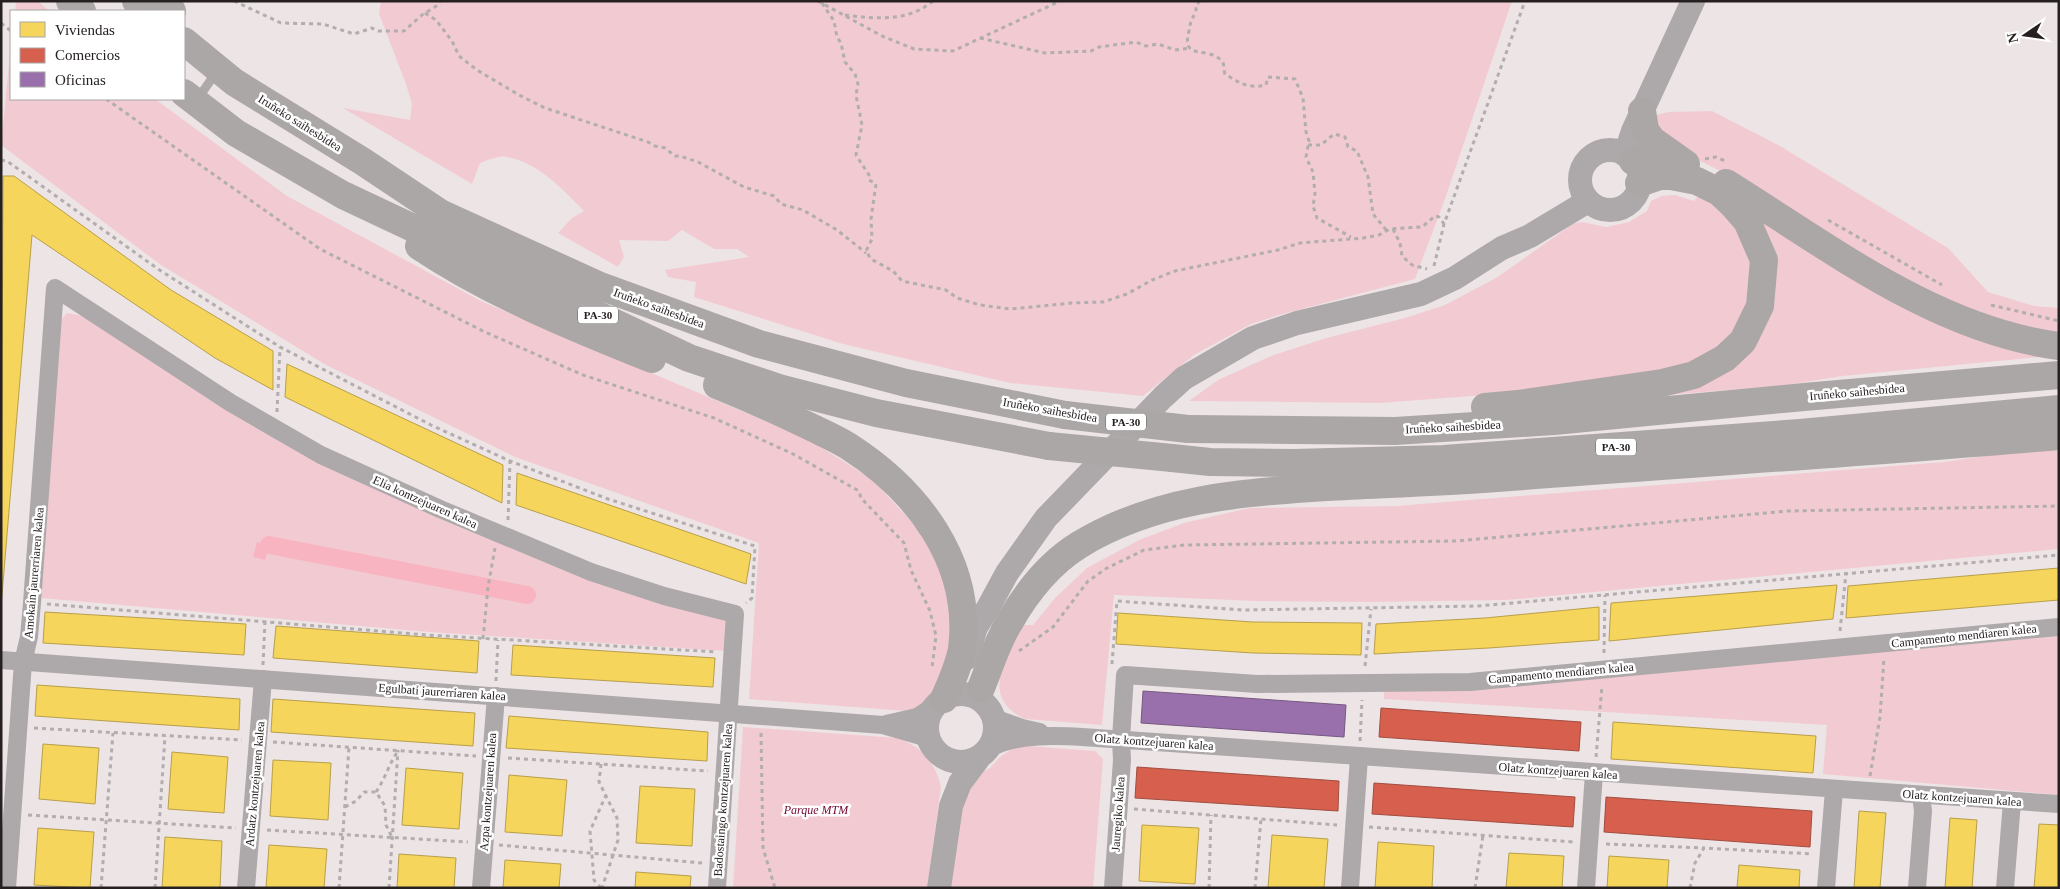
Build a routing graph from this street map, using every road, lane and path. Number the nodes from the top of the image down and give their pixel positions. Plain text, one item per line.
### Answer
1 (70, 1) edge
2 (136, 1) edge
3 (160, 1) edge
4 (234, 1) edge
5 (440, 1) edge
6 (933, 1) edge
7 (1060, 1) edge
8 (1200, 1) edge
9 (1525, 1) edge
10 (1693, 1) edge
11 (820, 2) edge
12 (81, 10) edge
13 (147, 10) edge
14 (171, 10) edge
15 (425, 13) junction
16 (842, 14) junction
17 (185, 23) edge
18 (980, 38) junction
19 (185, 42) edge
20 (1190, 48) junction
21 (1666, 60) junction
22 (218, 69) junction
23 (190, 97) edge
24 (107, 100) edge
25 (1642, 111) junction
26 (1308, 145) junction
27 (1, 160) edge
28 (362, 161) junction
29 (1627, 162) junction
30 (1696, 162) junction
31 (1725, 162) dead end
32 (1584, 194) junction
33 (343, 195) junction
34 (1820, 216) dead end
35 (1444, 224) junction
36 (1392, 229) junction
37 (1387, 231) junction
38 (1353, 238) junction
39 (866, 254) junction
40 (55, 288) joint
41 (1949, 289) dead end
42 (1984, 303) dead end
43 (2059, 321) edge
44 (2059, 346) edge
45 (280, 347) junction
46 (2059, 375) edge
47 (2059, 409) edge
48 (276, 429) junction
49 (1235, 429) junction
50 (2059, 436) edge
51 (510, 461) junction
52 (1210, 462) junction
53 (1319, 488) junction
54 (2059, 506) edge
55 (502, 536) junction
56 (2059, 555) edge
57 (1846, 573) junction
58 (32, 603) junction
59 (735, 614) junction
60 (265, 620) junction
61 (2059, 627) edge
62 (483, 639) junction
63 (498, 640) junction
64 (1885, 644) junction
65 (1838, 649) junction
66 (732, 653) junction
67 (1012, 656) dead end
68 (1, 660) edge
69 (23, 662) junction
70 (1112, 669) dead end
71 (263, 679) junction
72 (496, 696) junction
73 (966, 700) junction
74 (730, 712) junction
75 (883, 725) junction
76 (761, 728) dead end
77 (113, 733) dead end
78 (165, 736) dead end
79 (1058, 736) junction
80 (928, 738) junction
81 (1121, 739) junction
82 (349, 747) dead end
83 (984, 753) junction
84 (491, 757) junction
85 (1359, 757) junction
86 (948, 760) junction
87 (601, 764) junction
88 (725, 772) junction
89 (1594, 773) junction
90 (1834, 790) junction
91 (376, 792) junction
92 (1868, 792) junction
93 (606, 795) junction
94 (1921, 796) junction
95 (2012, 802) junction
96 (2059, 804) edge
97 (951, 806) junction
98 (1119, 807) junction
99 (345, 808) junction
100 (1211, 815) junction
101 (1261, 819) junction
102 (1354, 826) junction
103 (1484, 835) junction
104 (392, 838) junction
105 (485, 843) junction
106 (1589, 843) junction
107 (1704, 848) junction
108 (591, 853) junction
109 (612, 855) junction
110 (1829, 855) junction
111 (705, 864) dead end
112 (7, 888) edge
113 (101, 888) edge
114 (155, 888) edge
115 (246, 888) edge
116 (339, 888) edge
117 (389, 888) edge
118 (481, 888) edge
119 (602, 888) edge
120 (717, 888) edge
121 (774, 888) edge
122 (938, 888) edge
123 (1113, 888) edge
124 (1210, 888) edge
125 (1255, 888) edge
126 (1350, 888) edge
127 (1475, 888) edge
128 (1586, 888) edge
129 (1690, 888) edge
130 (1826, 888) edge
131 (1917, 888) edge
132 (2005, 888) edge

1 - 12 highway
2 - 13 highway
3 - 14 highway
4 - 15 path
5 - 15 path
6 - 16 path
7 - 18 path
8 - 20 path
9 - 35 path
10 - 21 street
11 - 16 path
11 - 39 path
15 - 39 path
16 - 18 path
17 - 28 highway
18 - 20 path
19 - 22 highway, Iruñeko saihesbidea / PA-30
20 - 26 path
21 - 25 street
21 - 29 street
22 - 23 lane
22 - 28 highway, Iruñeko saihesbidea / PA-30
23 - 33 highway, PA-30
24 - 73 path
25 - 29 street
25 - 30 highway
26 - 37 path
26 - 38 path
27 - 45 path
28 - 49 highway, Iruñeko saihesbidea / PA-30, bridge
29 - 30 highway
29 - 32 street
29 - 32 street
29 - 49 highway
30 - 31 path
30 - 44 highway
32 - 73 street
33 - 52 highway, PA-30, bridge
33 - 73 highway
34 - 41 path
35 - 36 path
35 - 36 path
36 - 37 path
37 - 38 path
38 - 39 path
40 - 48 street, Elia kontzejuaren kalea
40 - 58 street, Amokain jaurerriaren kalea
42 - 43 path
45 - 48 path
45 - 51 path
46 - 49 highway, Iruñeko saihesbidea / PA-30
47 - 52 highway, PA-30
48 - 55 street, Elia kontzejuaren kalea
50 - 53 highway
51 - 55 path
51 - 59 path
52 - 53 highway
53 - 73 highway
54 - 67 path
55 - 59 street, Elia kontzejuaren kalea
55 - 62 path
56 - 57 path
57 - 65 path
57 - 70 path
58 - 60 path
58 - 69 street, Amokain jaurerriaren kalea
59 - 66 street
60 - 62 path
60 - 71 path
61 - 64 street, Campamento mendiaren kalea
62 - 63 path
63 - 66 path
63 - 72 path
64 - 65 street, Campamento mendiaren kalea
64 - 92 path
65 - 81 street, Campamento mendiaren kalea
66 - 74 street
68 - 69 street, Egulbati jaurerriaren kalea
69 - 71 street, Egulbati jaurerriaren kalea
69 - 112 street, Amokain jaurerriaren kalea
71 - 72 street, Egulbati jaurerriaren kalea
71 - 115 street, Ardatz kontzejuaren kalea
72 - 74 street, Egulbati jaurerriaren kalea
72 - 84 street, Azpa kontzejuaren kalea
73 - 75 street, Egulbati jaurerriaren kalea
73 - 79 street, Olatz kontzejuaren kalea
73 - 80 street
73 - 83 street
74 - 75 street, Egulbati jaurerriaren kalea
74 - 88 street, Badostaingo kontzejuaren kalea
75 - 80 street, Egulbati jaurerriaren kalea
76 - 121 path
77 - 113 path
78 - 114 path
79 - 81 street, Olatz kontzejuaren kalea
79 - 83 street, Olatz kontzejuaren kalea
80 - 86 street
81 - 85 street, Olatz kontzejuaren kalea
81 - 98 street, Jauregiko kalea
82 - 99 path
83 - 86 street
83 - 97 street
84 - 87 path
84 - 105 street, Azpa kontzejuaren kalea
85 - 89 street, Olatz kontzejuaren kalea
85 - 102 street
86 - 97 street
87 - 88 path
87 - 93 path
88 - 120 street, Badostaingo kontzejuaren kalea
89 - 90 street, Olatz kontzejuaren kalea
89 - 106 street
90 - 92 street, Olatz kontzejuaren kalea
90 - 110 street
91 - 99 path
91 - 104 path
91 - 104 path
92 - 94 street, Olatz kontzejuaren kalea
93 - 108 path
93 - 109 path
94 - 95 street, Olatz kontzejuaren kalea
94 - 131 street
95 - 96 street, Olatz kontzejuaren kalea
95 - 132 street
97 - 122 street
98 - 100 path
98 - 123 street, Jauregiko kalea
99 - 116 path
100 - 101 path
100 - 124 path
101 - 102 path
101 - 125 path
102 - 103 path
102 - 126 street
103 - 106 path
103 - 127 path
104 - 117 path
105 - 108 path
105 - 118 street, Azpa kontzejuaren kalea
106 - 107 path
106 - 128 street
107 - 110 path
107 - 129 path
108 - 109 path
108 - 119 path
109 - 111 path
109 - 119 path
110 - 130 street

